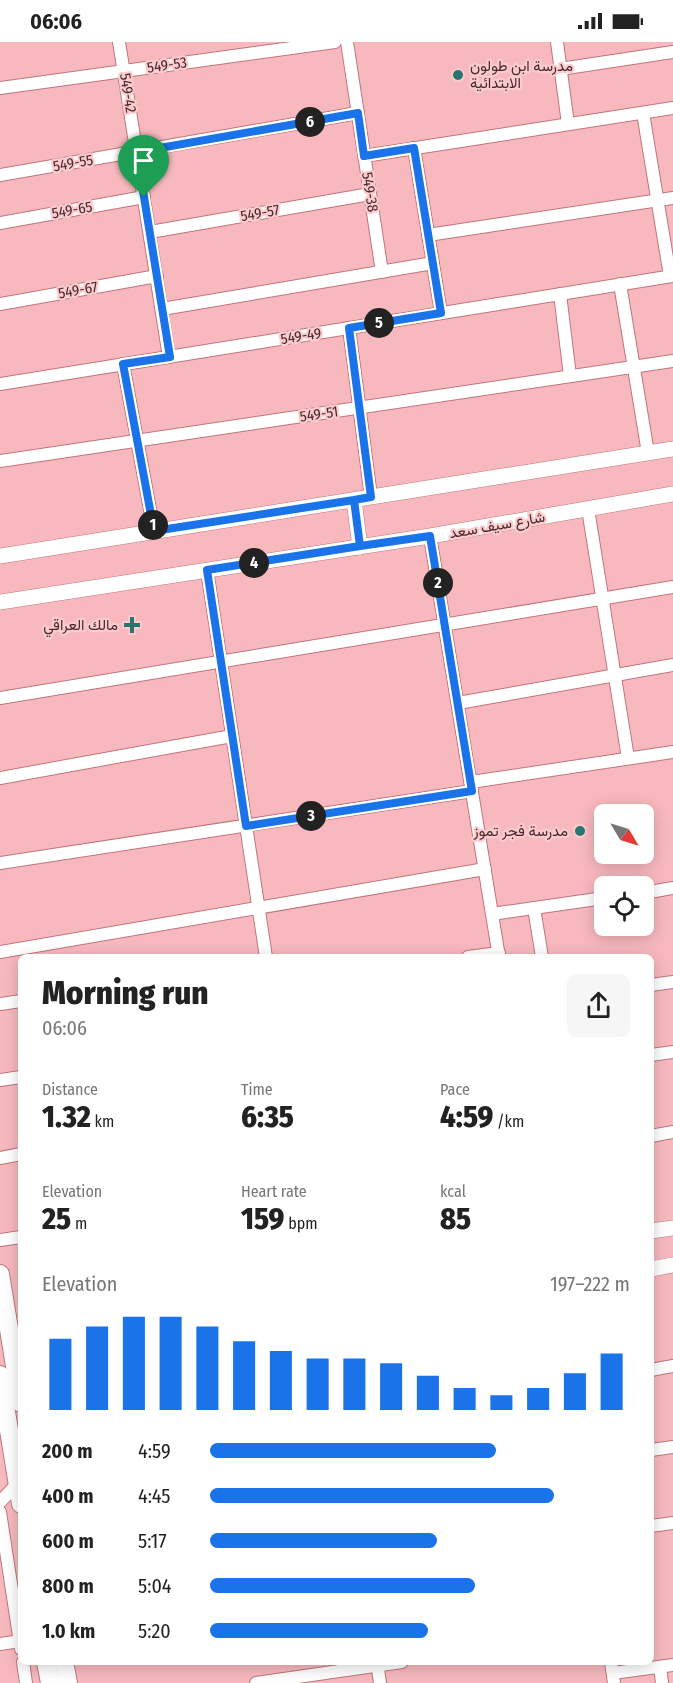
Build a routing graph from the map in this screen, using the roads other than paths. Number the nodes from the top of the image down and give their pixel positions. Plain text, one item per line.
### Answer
1 (119, 42) edge
2 (335, 42) edge
3 (347, 42) edge
4 (557, 42) edge
5 (673, 52) edge
6 (560, 69) junction
7 (124, 71) junction
8 (0, 88) edge
9 (673, 108) edge
10 (358, 113) junction
11 (643, 113) junction
12 (568, 124) junction
13 (414, 148) junction
14 (137, 152) junction
15 (364, 156) junction
16 (0, 175) edge
17 (370, 194) junction
18 (144, 197) junction
19 (673, 198) edge
20 (657, 200) junction
21 (0, 223) edge
22 (150, 232) junction
23 (428, 235) junction
24 (433, 263) junction
25 (382, 272) junction
26 (157, 276) junction
27 (672, 276) edge
28 (620, 284) junction
29 (560, 294) junction
30 (0, 304) edge
31 (162, 309) junction
32 (441, 313) junction
33 (349, 328) junction
34 (170, 357) junction
35 (673, 361) edge
36 (123, 364) junction
37 (633, 367) junction
38 (570, 376) junction
39 (0, 384) edge
40 (359, 408) junction
41 (137, 441) junction
42 (673, 449) edge
43 (648, 453) junction
44 (0, 461) edge
45 (673, 494) edge
46 (371, 497) junction
47 (354, 500) junction
48 (588, 509) junction
49 (154, 531) junction
50 (430, 536) junction
51 (360, 546) junction
52 (0, 556) edge
53 (207, 570) junction
54 (673, 587) edge
55 (602, 598) junction
56 (0, 602) edge
57 (445, 624) junction
58 (221, 661) junction
59 (673, 665) edge
60 (614, 675) junction
61 (0, 698) edge
62 (458, 703) junction
63 (232, 736) junction
64 (673, 752) edge
65 (673, 757) edge
66 (628, 758) junction
67 (0, 778) edge
68 (471, 787) junction
69 (246, 826) junction
70 (0, 863) edge
71 (485, 870) junction
72 (673, 888) edge
73 (654, 891) edge
74 (594, 899) edge
75 (258, 908) junction
76 (534, 908) junction
77 (492, 914) junction
78 (0, 952) edge
79 (266, 954) edge
80 (499, 954) edge
81 (542, 954) edge
82 (673, 982) edge
83 (654, 985) edge
84 (18, 1001) edge
85 (0, 1004) edge
86 (673, 1052) edge
87 (654, 1055) edge
88 (18, 1077) edge
89 (0, 1080) edge
90 (673, 1132) edge
91 (654, 1135) edge
92 (18, 1155) edge
93 (0, 1158) edge
94 (673, 1228) edge
95 (654, 1231) edge
96 (18, 1237) edge
97 (0, 1240) edge
98 (673, 1265) edge
99 (654, 1268) edge
100 (0, 1274) edge
101 (16, 1329) edge
102 (673, 1366) edge
103 (654, 1369) edge
104 (12, 1372) edge
105 (18, 1393) edge
106 (673, 1447) edge
107 (654, 1450) edge
108 (18, 1483) joint
109 (0, 1502) edge
110 (0, 1512) edge
111 (673, 1523) edge
112 (654, 1526) edge
113 (18, 1632) edge
114 (0, 1644) edge
115 (18, 1645) edge
116 (23, 1665) edge
117 (47, 1665) edge
118 (65, 1665) edge
119 (371, 1665) edge
120 (377, 1665) edge
121 (667, 1666) edge
122 (612, 1673) edge
123 (26, 1683) edge
124 (50, 1683) edge
125 (68, 1683) edge
126 (256, 1683) edge
127 (380, 1683) edge
128 (662, 1683) edge

1 - 7 street, 549-42
2 - 7 street, 549-53
3 - 10 street, 549-38
4 - 6 street
5 - 6 street
6 - 12 street
7 - 8 street, 549-53
7 - 14 street, 549-42
9 - 11 street
10 - 14 street, 549-55
10 - 15 street, 549-38
11 - 12 street
11 - 20 street
12 - 13 street
13 - 15 street
13 - 23 street
14 - 16 street, 549-55
14 - 18 street, 549-42
15 - 17 street, 549-38
17 - 22 street, 549-57
17 - 25 street, 549-38
18 - 21 street, 549-65
18 - 22 street, 549-42
19 - 20 street
20 - 23 street
20 - 27 street
22 - 26 street, 549-42
23 - 24 street
24 - 25 street
24 - 32 street
25 - 31 street
26 - 30 street, 549-67
26 - 31 street, 549-42
27 - 28 street, 549-49
28 - 29 street, 549-49
28 - 37 street
29 - 32 street, 549-49
29 - 38 street
31 - 34 street, 549-42
32 - 33 street, 549-49
33 - 34 street, 549-49
33 - 40 street
34 - 36 street, 549-49
35 - 37 street, 549-51
36 - 39 street, 549-49
36 - 41 street
37 - 38 street, 549-51
37 - 43 street
38 - 40 street, 549-51
40 - 41 street, 549-51
40 - 46 street
41 - 44 street, 549-51
41 - 49 street
42 - 43 street
43 - 46 street
45 - 48 street, شارع سيف سعد
46 - 47 street
47 - 49 street
47 - 51 street
48 - 50 street, شارع سيف سعد
48 - 55 street
49 - 52 street
50 - 51 street, شارع سيف سعد
50 - 57 street
51 - 53 street, شارع سيف سعد
53 - 56 street, شارع سيف سعد
53 - 58 street
54 - 55 street
55 - 57 street
55 - 60 street
57 - 58 street
57 - 62 street
58 - 61 street
58 - 63 street
59 - 60 street
60 - 62 street
60 - 66 street
62 - 68 street
63 - 67 street
63 - 69 street
64 - 65 street
64 - 66 street
66 - 68 street
68 - 69 street
68 - 71 street
69 - 70 street
69 - 75 street
71 - 75 street
71 - 77 street
72 - 73 street
74 - 76 street
75 - 78 street
75 - 79 street
76 - 77 street
76 - 81 street
77 - 80 street
82 - 83 street
84 - 85 street
86 - 87 street
88 - 89 street
90 - 91 street
92 - 93 street
94 - 95 street
96 - 97 street
98 - 99 street
100 - 101 main road
101 - 104 main road
102 - 103 street
104 - 105 main road
104 - 108 main road
106 - 107 street
108 - 109 street
110 - 113 street
111 - 112 street
114 - 115 street
116 - 123 street
117 - 124 main road
118 - 125 main road
119 - 126 street
120 - 127 street
121 - 122 street
121 - 128 street

